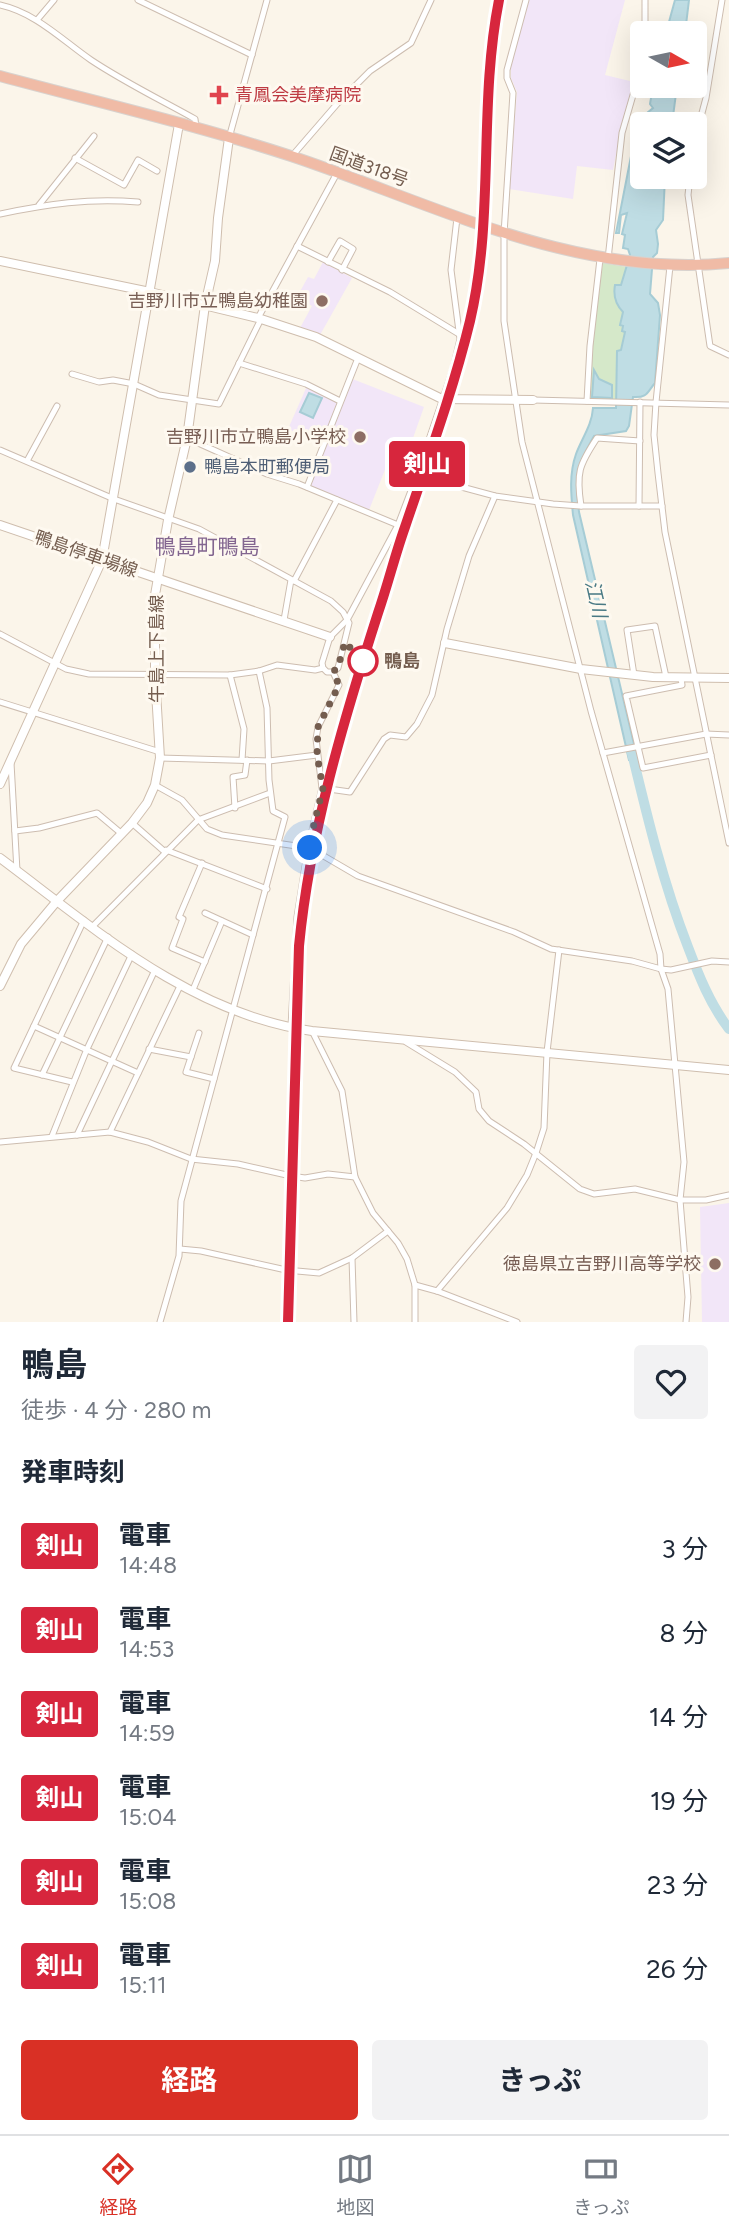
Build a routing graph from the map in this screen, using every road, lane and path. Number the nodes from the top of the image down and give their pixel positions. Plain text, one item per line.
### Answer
1 (54, 0) edge
2 (138, 0) edge
3 (267, 0) edge
4 (431, 0) edge
5 (526, 0) edge
6 (645, 0) edge
7 (722, 0) edge
8 (0, 5) edge
9 (37, 20) junction
10 (645, 21) edge
11 (252, 55) junction
12 (0, 76) edge
13 (632, 98) edge
14 (702, 112) edge
15 (179, 124) junction
16 (196, 129) junction
17 (94, 136) dead end
18 (229, 138) junction
19 (292, 156) junction
20 (75, 158) junction
21 (157, 171) dead end
22 (337, 173) junction
23 (689, 189) edge
24 (138, 202) dead end
25 (39, 205) junction
26 (0, 214) edge
27 (457, 218) junction
28 (504, 234) junction
29 (297, 246) junction
30 (604, 259) junction
31 (0, 261) edge
32 (328, 262) junction
33 (729, 263) edge
34 (670, 266) junction
35 (700, 266) junction
36 (342, 270) junction
37 (150, 292) junction
38 (205, 304) junction
39 (259, 318) junction
40 (459, 334) junction
41 (729, 355) edge
42 (358, 358) junction
43 (239, 363) junction
44 (72, 374) dead end
45 (134, 384) junction
46 (442, 399) junction
47 (516, 400) junction
48 (533, 400) joint
49 (192, 401) junction
50 (340, 401) junction
51 (587, 401) junction
52 (638, 402) junction
53 (656, 402) junction
54 (729, 405) edge
55 (57, 406) dead end
56 (187, 438) junction
57 (640, 441) junction
58 (0, 451) edge
59 (27, 461) junction
60 (417, 475) junction
61 (307, 487) junction
62 (495, 496) junction
63 (114, 499) junction
64 (337, 500) junction
65 (537, 500) junction
66 (581, 506) junction
67 (639, 506) junction
68 (662, 506) junction
69 (168, 520) junction
70 (0, 525) edge
71 (398, 525) junction
72 (102, 561) junction
73 (158, 578) junction
74 (293, 581) junction
75 (284, 620) junction
76 (347, 620) junction
77 (0, 634) edge
78 (330, 637) junction
79 (345, 642) junction
80 (445, 643) junction
81 (55, 663) junction
82 (323, 668) junction
83 (581, 669) junction
84 (259, 671) junction
85 (333, 672) junction
86 (230, 674) junction
87 (155, 675) junction
88 (634, 675) junction
89 (666, 677) junction
90 (681, 678) junction
91 (695, 678) junction
92 (729, 678) edge
93 (0, 702) edge
94 (32, 712) junction
95 (706, 734) junction
96 (729, 735) edge
97 (637, 746) junction
98 (603, 753) junction
99 (160, 755) junction
100 (317, 755) junction
101 (711, 755) junction
102 (11, 759) junction
103 (244, 760) junction
104 (269, 761) junction
105 (0, 784) edge
106 (155, 785) junction
107 (323, 788) junction
108 (270, 793) junction
109 (235, 808) junction
110 (198, 820) junction
111 (132, 823) junction
112 (15, 831) junction
113 (122, 834) junction
114 (279, 843) junction
115 (729, 843) edge
116 (308, 848) junction
117 (166, 851) junction
118 (0, 858) edge
119 (202, 863) junction
120 (17, 871) junction
121 (267, 889) junction
122 (57, 901) junction
123 (205, 913) dead end
124 (85, 920) junction
125 (222, 921) junction
126 (93, 926) junction
127 (253, 934) junction
128 (108, 937) junction
129 (559, 950) junction
130 (132, 954) junction
131 (205, 961) junction
132 (729, 962) edge
133 (661, 969) junction
134 (155, 970) junction
135 (1, 983) edge
136 (180, 986) junction
137 (192, 992) junction
138 (232, 1011) junction
139 (34, 1026) junction
140 (291, 1027) junction
141 (312, 1031) junction
142 (199, 1033) dead end
143 (59, 1037) junction
144 (402, 1040) junction
145 (87, 1049) junction
146 (149, 1049) junction
147 (547, 1052) junction
148 (191, 1057) junction
149 (112, 1061) junction
150 (674, 1067) junction
151 (729, 1070) edge
152 (138, 1073) junction
153 (42, 1075) junction
154 (214, 1079) junction
155 (72, 1082) junction
156 (110, 1132) junction
157 (77, 1135) junction
158 (52, 1136) junction
159 (0, 1142) edge
160 (536, 1153) junction
161 (191, 1159) junction
162 (355, 1177) junction
163 (729, 1195) edge
164 (680, 1200) junction
165 (388, 1231) junction
166 (180, 1248) junction
167 (352, 1258) junction
168 (415, 1285) junction
169 (438, 1291) junction
170 (160, 1321) edge
171 (169, 1322) edge
172 (354, 1322) edge
173 (415, 1322) edge
174 (517, 1322) edge
175 (686, 1322) edge

1 - 9 street
2 - 11 street
3 - 11 street
4 - 19 street
5 - 28 street
6 - 10 street
7 - 14 street
8 - 9 street
9 - 16 street
11 - 18 street
12 - 15 highway, 国道318号
13 - 30 street
15 - 16 highway, 国道318号
15 - 37 street
16 - 18 highway, 国道318号
17 - 20 street
18 - 19 highway, 国道318号
18 - 38 street, 牛島上下島線
19 - 22 highway, 国道318号
20 - 21 street
20 - 25 street
22 - 27 highway, 国道318号
22 - 29 street
23 - 35 street
24 - 25 street
25 - 26 street
27 - 28 highway, 国道318号
27 - 40 street
28 - 30 highway, 国道318号
28 - 47 street
29 - 32 street
29 - 39 street
30 - 34 highway, 国道318号
30 - 51 street
31 - 37 street
32 - 36 street
32 - 36 street
33 - 35 highway, 国道318号
34 - 35 highway, 国道318号
34 - 53 street
35 - 41 street
36 - 40 street
37 - 38 street
37 - 45 street
38 - 39 street
38 - 49 street, 牛島上下島線
39 - 42 street
39 - 43 street
40 - 46 street
42 - 46 street
42 - 50 street
43 - 49 street
43 - 50 street
44 - 45 street
45 - 49 street
45 - 63 street
46 - 47 street
46 - 60 street
47 - 48 street
47 - 65 street
48 - 51 street
49 - 56 street, 牛島上下島線
50 - 61 street
51 - 52 street
52 - 53 street
52 - 57 street
53 - 54 street
53 - 68 street
55 - 59 street
56 - 61 street
56 - 69 street, 牛島上下島線
57 - 66 street
57 - 67 street
58 - 59 street
59 - 63 street
60 - 62 street
60 - 71 street
61 - 64 street
62 - 65 street
62 - 80 street
63 - 69 street
63 - 72 street
64 - 71 street
64 - 74 street
65 - 66 street
65 - 83 street
66 - 67 street
67 - 68 street
68 - 91 street
69 - 73 street, 牛島上下島線
69 - 74 street
70 - 72 street, 鴨島停車場線
71 - 76 street
72 - 73 street, 鴨島停車場線
72 - 81 street
73 - 75 street, 鴨島停車場線
73 - 87 street, 牛島上下島線
74 - 75 street
74 - 76 street
75 - 78 street, 鴨島停車場線
76 - 78 street
76 - 79 street
77 - 81 street
78 - 79 street
78 - 82 street
79 - 85 street
80 - 83 street
80 - 107 street
81 - 87 street
81 - 94 street
82 - 84 street
82 - 85 street
83 - 88 street
83 - 98 street
84 - 86 street
84 - 104 street
85 - 100 street
86 - 87 street
86 - 103 street
87 - 99 street, 牛島上下島線
88 - 89 street
88 - 89 street
89 - 90 street
90 - 91 street
90 - 97 street
91 - 92 street
91 - 95 street
93 - 94 street
94 - 99 street
94 - 102 street
95 - 96 street
95 - 97 street
95 - 101 street
97 - 98 street
97 - 101 street
98 - 133 street
99 - 103 street
99 - 106 street, 牛島上下島線
100 - 104 street
100 - 107 street
101 - 115 street
102 - 105 street
102 - 112 street
103 - 104 street
103 - 109 street
104 - 108 street
106 - 110 street
106 - 111 street, 牛島上下島線
107 - 116 street
108 - 109 street
108 - 114 street
109 - 110 street
110 - 114 street
110 - 117 street
111 - 113 street, 牛島上下島線
111 - 117 street
112 - 113 street
112 - 120 street
113 - 122 street, 牛島上下島線
114 - 116 street
114 - 121 street
116 - 129 street
116 - 140 street
117 - 119 street
117 - 126 street
118 - 120 street
119 - 121 street
119 - 131 street
120 - 122 street
121 - 127 street
122 - 124 street
122 - 135 street, 牛島上下島線
123 - 125 street
124 - 126 street
124 - 139 street
125 - 127 street
125 - 131 street
126 - 128 street
127 - 138 street
128 - 130 street
128 - 143 street
129 - 133 street
129 - 147 street
130 - 134 street
130 - 145 street
131 - 137 street
132 - 133 street
133 - 150 street
134 - 136 street
134 - 149 street
136 - 137 street
136 - 146 street
137 - 138 street
138 - 140 street
138 - 154 street
139 - 143 street
139 - 153 street
140 - 141 street
141 - 144 street
141 - 162 street
142 - 148 street
143 - 145 street
143 - 153 street
144 - 147 street
144 - 160 street
145 - 149 street
145 - 155 street
146 - 148 street
146 - 152 street
147 - 150 street
147 - 160 street
148 - 154 street
149 - 152 street
149 - 157 street
150 - 151 street
150 - 164 street
152 - 156 street
153 - 155 street
154 - 161 street
155 - 158 street
156 - 157 street
156 - 161 street
157 - 158 street
158 - 159 street
160 - 164 street
160 - 169 street
161 - 162 street
161 - 166 street
162 - 165 street
163 - 164 street
164 - 175 street
165 - 167 street
165 - 168 street
166 - 167 street
166 - 170 street
167 - 172 street
168 - 169 street
168 - 173 street
169 - 174 street
170 - 171 street

